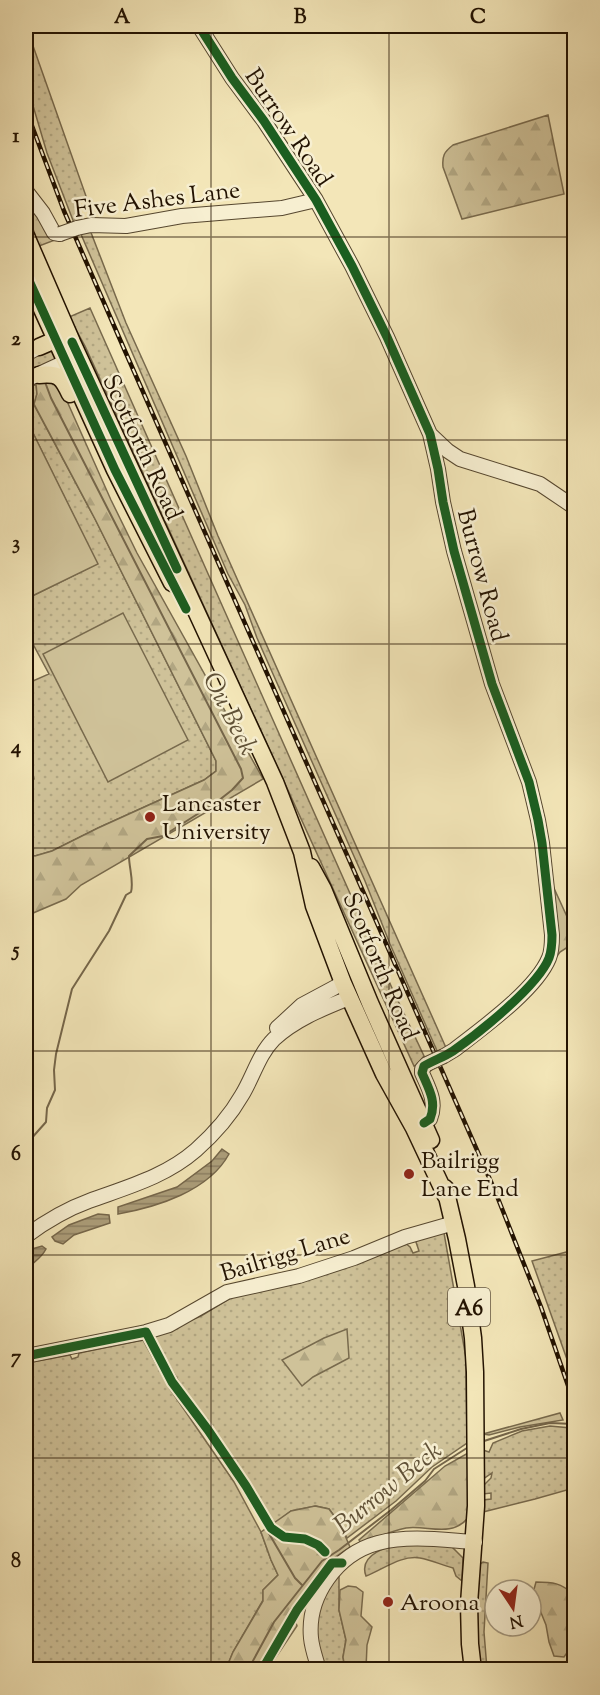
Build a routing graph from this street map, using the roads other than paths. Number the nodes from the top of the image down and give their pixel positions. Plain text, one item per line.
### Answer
1 (199, 26) edge
2 (26, 191) edge
3 (316, 200) junction
4 (28, 240) edge
5 (26, 274) edge
6 (52, 334) junction
7 (32, 351) edge
8 (71, 351) junction
9 (32, 377) edge
10 (430, 434) junction
11 (460, 459) junction
12 (438, 469) junction
13 (574, 507) edge
14 (186, 609) junction
15 (223, 669) junction
16 (302, 852) junction
17 (352, 987) junction
18 (419, 1125) junction
19 (454, 1223) junction
20 (26, 1236) edge
21 (26, 1356) edge
22 (475, 1542) junction
23 (319, 1670) edge
24 (473, 1670) edge

1 - 3 street, Burrow Road
2 - 3 street, Five Ashes Lane, bridge
3 - 10 street, Burrow Road
4 - 8 main road, Scotforth Road / A6
5 - 6 main road, Scotforth Road / A6
6 - 7 main road
6 - 8 main road, Scotforth Road / A6
8 - 9 street
8 - 14 main road, Scotforth Road / A6
8 - 15 main road, Scotforth Road / A6
9 - 14 main road
10 - 11 street
10 - 12 street, Burrow Road
11 - 12 street
11 - 13 street
12 - 18 street, Burrow Road, bridge
14 - 15 main road, Scotforth Road / A6
15 - 16 main road, Scotforth Road / A6
16 - 17 main road, Scotforth Road / A6
16 - 17 main road, Scotforth Road / A6
17 - 18 main road, Scotforth Road / A6
17 - 20 street
18 - 19 main road, Scotforth Road / A6
19 - 21 street, Bailrigg Lane
19 - 22 main road, Scotforth Road / A6
22 - 23 street
22 - 24 main road, Scotforth Road / A6

